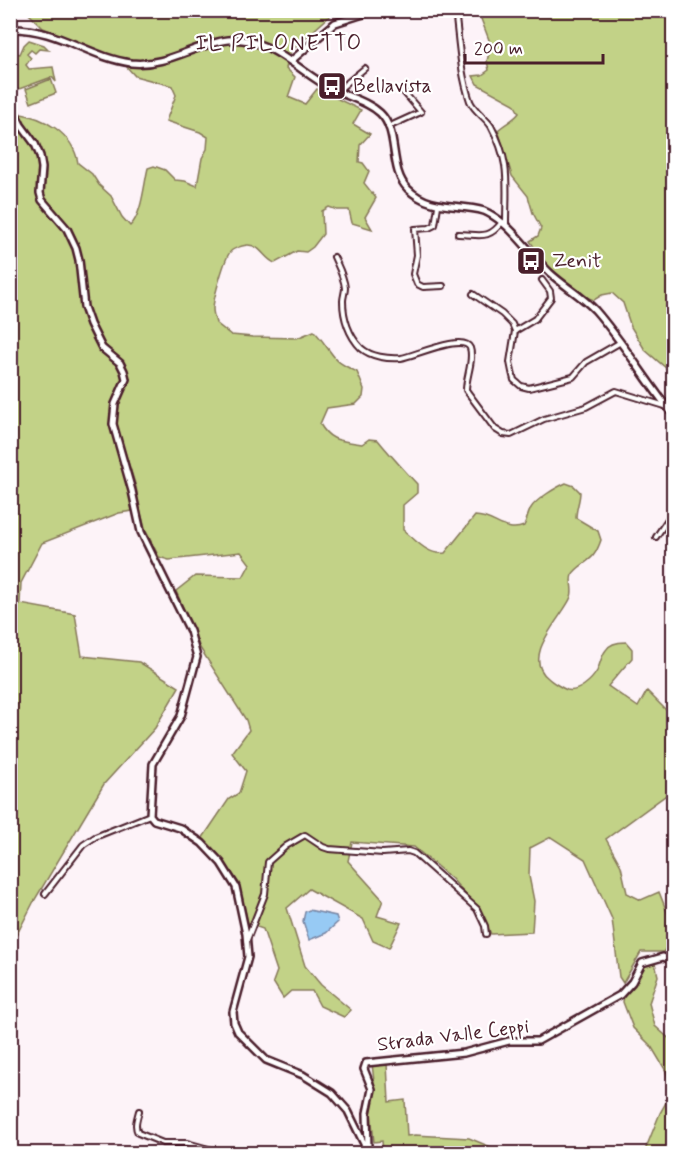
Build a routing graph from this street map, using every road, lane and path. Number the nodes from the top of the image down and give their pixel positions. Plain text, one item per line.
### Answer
1 (376, 10) edge
2 (455, 10) edge
3 (10, 28) edge
4 (291, 61) junction
5 (365, 68) dead end
6 (319, 81) junction
7 (402, 90) dead end
8 (10, 102) edge
9 (388, 126) junction
10 (438, 206) junction
11 (504, 224) junction
12 (458, 234) dead end
13 (334, 257) dead end
14 (542, 280) dead end
15 (443, 286) dead end
16 (473, 294) dead end
17 (515, 331) junction
18 (619, 344) junction
19 (666, 406) junction
20 (674, 416) edge
21 (674, 510) edge
22 (656, 537) dead end
23 (150, 815) junction
24 (45, 894) dead end
25 (486, 934) dead end
26 (247, 940) junction
27 (674, 961) edge
28 (139, 1111) dead end
29 (369, 1152) edge
30 (227, 1154) edge

1 - 4 street
2 - 11 street
3 - 4 street
4 - 6 street
5 - 6 street
6 - 9 street
7 - 9 street
8 - 23 street
9 - 10 street
10 - 11 street
10 - 15 street
11 - 12 street
11 - 18 street
13 - 19 street
14 - 17 street
16 - 17 street
17 - 18 street
18 - 19 street
19 - 20 street
21 - 22 street
23 - 24 street
23 - 26 street
25 - 26 street
26 - 29 street
27 - 29 street, Strada Valle Ceppi
28 - 30 street

